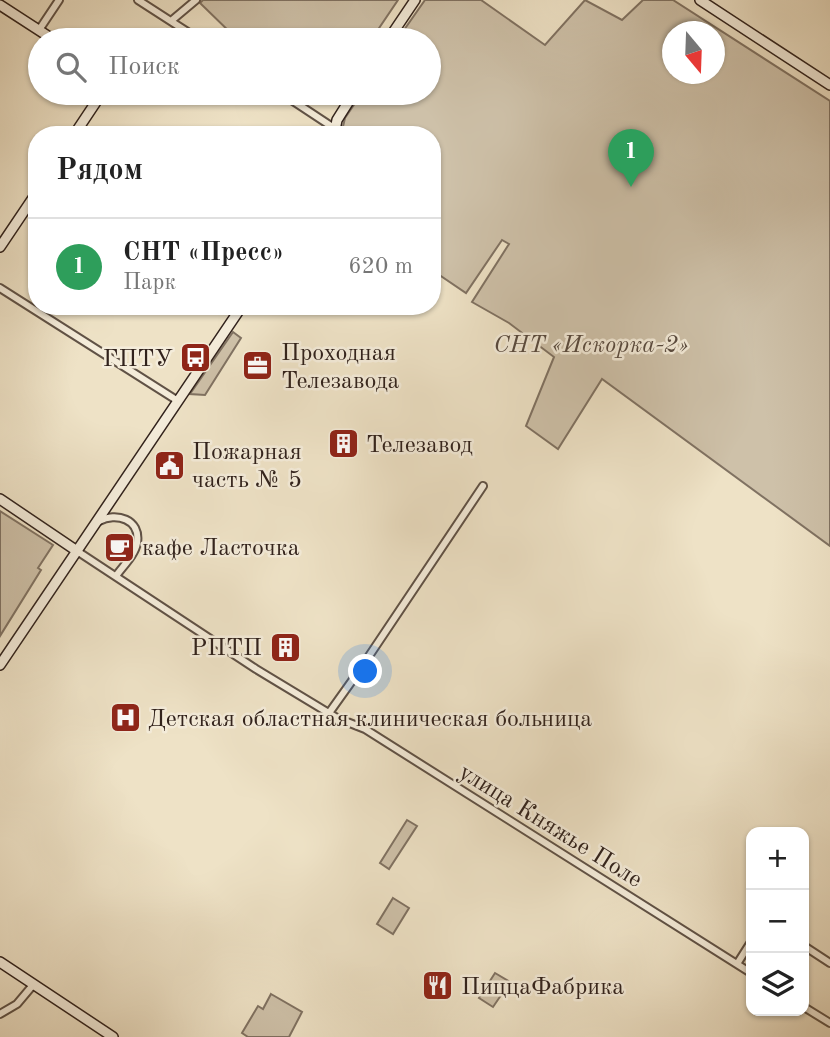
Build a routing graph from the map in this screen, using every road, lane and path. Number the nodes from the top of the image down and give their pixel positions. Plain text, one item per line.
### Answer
1 (59, 0) edge
2 (138, 0) edge
3 (196, 0) edge
4 (415, 0) edge
5 (701, 0) edge
6 (0, 5) edge
7 (171, 21) junction
8 (36, 28) edge
9 (40, 28) edge
10 (182, 28) edge
11 (396, 28) edge
12 (830, 85) edge
13 (94, 105) edge
14 (298, 105) edge
15 (346, 105) edge
16 (80, 126) edge
17 (327, 126) edge
18 (336, 126) edge
19 (28, 205) edge
20 (0, 247) edge
21 (0, 288) edge
22 (28, 306) edge
23 (43, 315) edge
24 (236, 315) edge
25 (178, 401) junction
26 (483, 486) dead end
27 (0, 499) edge
28 (112, 499) junction
29 (117, 516) junction
30 (96, 522) junction
31 (77, 551) junction
32 (116, 576) junction
33 (0, 665) edge
34 (328, 713) junction
35 (809, 949) edge
36 (746, 950) edge
37 (0, 962) edge
38 (830, 963) edge
39 (737, 964) junction
40 (746, 970) edge
41 (33, 985) junction
42 (809, 1010) edge
43 (0, 1014) edge
44 (830, 1023) edge
45 (113, 1037) edge

1 - 9 street
2 - 7 street
3 - 7 street
4 - 11 street
5 - 12 street
6 - 8 street
7 - 10 street
13 - 16 street
14 - 17 street
15 - 18 street
19 - 20 street
21 - 22 street
23 - 25 street
24 - 25 street
25 - 28 street
26 - 34 street
27 - 31 street
28 - 29 street
28 - 30 street
29 - 30 street
29 - 32 street
30 - 31 street
31 - 32 street
31 - 33 street
32 - 34 street, улица Княжье Поле
34 - 39 street, улица Княжье Поле
35 - 38 street
36 - 39 street
37 - 41 street
39 - 40 street, улица Княжье Поле
41 - 43 street
41 - 45 street
42 - 44 street

